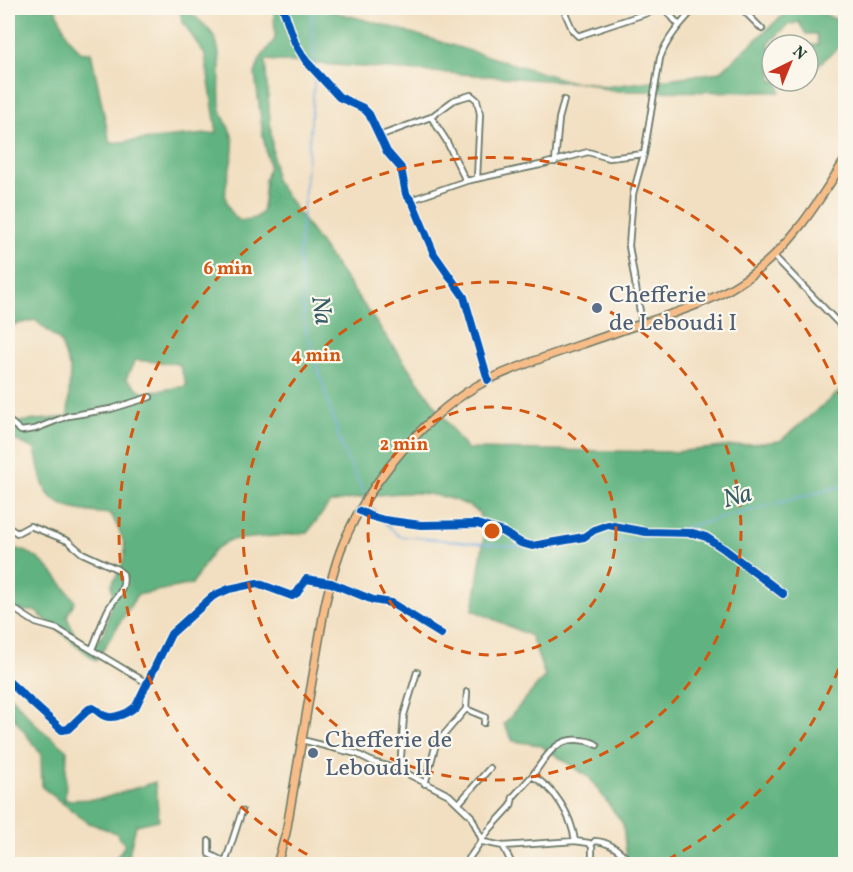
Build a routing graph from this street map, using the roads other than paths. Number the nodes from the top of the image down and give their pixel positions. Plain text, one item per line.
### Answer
1 (283, 8) edge
2 (493, 8) edge
3 (563, 8) edge
4 (663, 8) edge
5 (696, 8) edge
6 (741, 8) edge
7 (481, 9) dead end
8 (679, 25) junction
9 (762, 29) dead end
10 (564, 100) dead end
11 (431, 117) junction
12 (379, 135) junction
13 (644, 154) junction
14 (555, 162) junction
15 (844, 162) edge
16 (477, 178) junction
17 (466, 181) junction
18 (411, 200) junction
19 (774, 256) junction
20 (642, 324) junction
21 (846, 331) edge
22 (488, 380) junction
23 (150, 397) dead end
24 (8, 420) edge
25 (360, 511) junction
26 (8, 527) edge
27 (331, 583) junction
28 (783, 594) dead end
29 (8, 605) edge
30 (441, 634) dead end
31 (92, 650) junction
32 (417, 672) dead end
33 (8, 681) edge
34 (147, 683) junction
35 (467, 692) dead end
36 (466, 709) junction
37 (484, 723) dead end
38 (302, 740) junction
39 (597, 745) dead end
40 (490, 768) dead end
41 (400, 770) junction
42 (532, 776) junction
43 (425, 784) junction
44 (459, 803) junction
45 (242, 811) dead end
46 (209, 841) dead end
47 (575, 841) junction
48 (483, 842) junction
49 (591, 845) junction
50 (504, 846) junction
51 (592, 861) dead end
52 (629, 861) dead end
53 (278, 862) edge
54 (227, 864) edge
55 (289, 864) edge
56 (465, 864) edge
57 (512, 864) edge

1 - 12 street
2 - 7 street
3 - 4 street
4 - 8 street
5 - 8 street
6 - 9 street
8 - 13 street
10 - 14 street
11 - 12 street
11 - 16 street
11 - 17 street
12 - 18 street
13 - 14 street
13 - 20 street
14 - 16 street
15 - 19 main road
16 - 17 street
17 - 18 street
18 - 22 street
19 - 20 main road
19 - 21 street
20 - 22 main road
22 - 25 main road
23 - 24 street
25 - 27 main road
25 - 28 street
26 - 31 street
27 - 30 street
27 - 34 street
27 - 38 main road
29 - 31 street
31 - 34 street
32 - 41 street
33 - 34 street
35 - 36 street
36 - 37 street
36 - 43 street
38 - 41 street
38 - 53 main road
39 - 42 street
40 - 44 street
41 - 43 street
42 - 47 street
42 - 48 street
43 - 44 street
44 - 48 street
45 - 54 street
46 - 54 street
47 - 49 street
47 - 50 street
48 - 50 street
48 - 56 street
49 - 51 street
49 - 52 street
50 - 57 street
53 - 55 street

